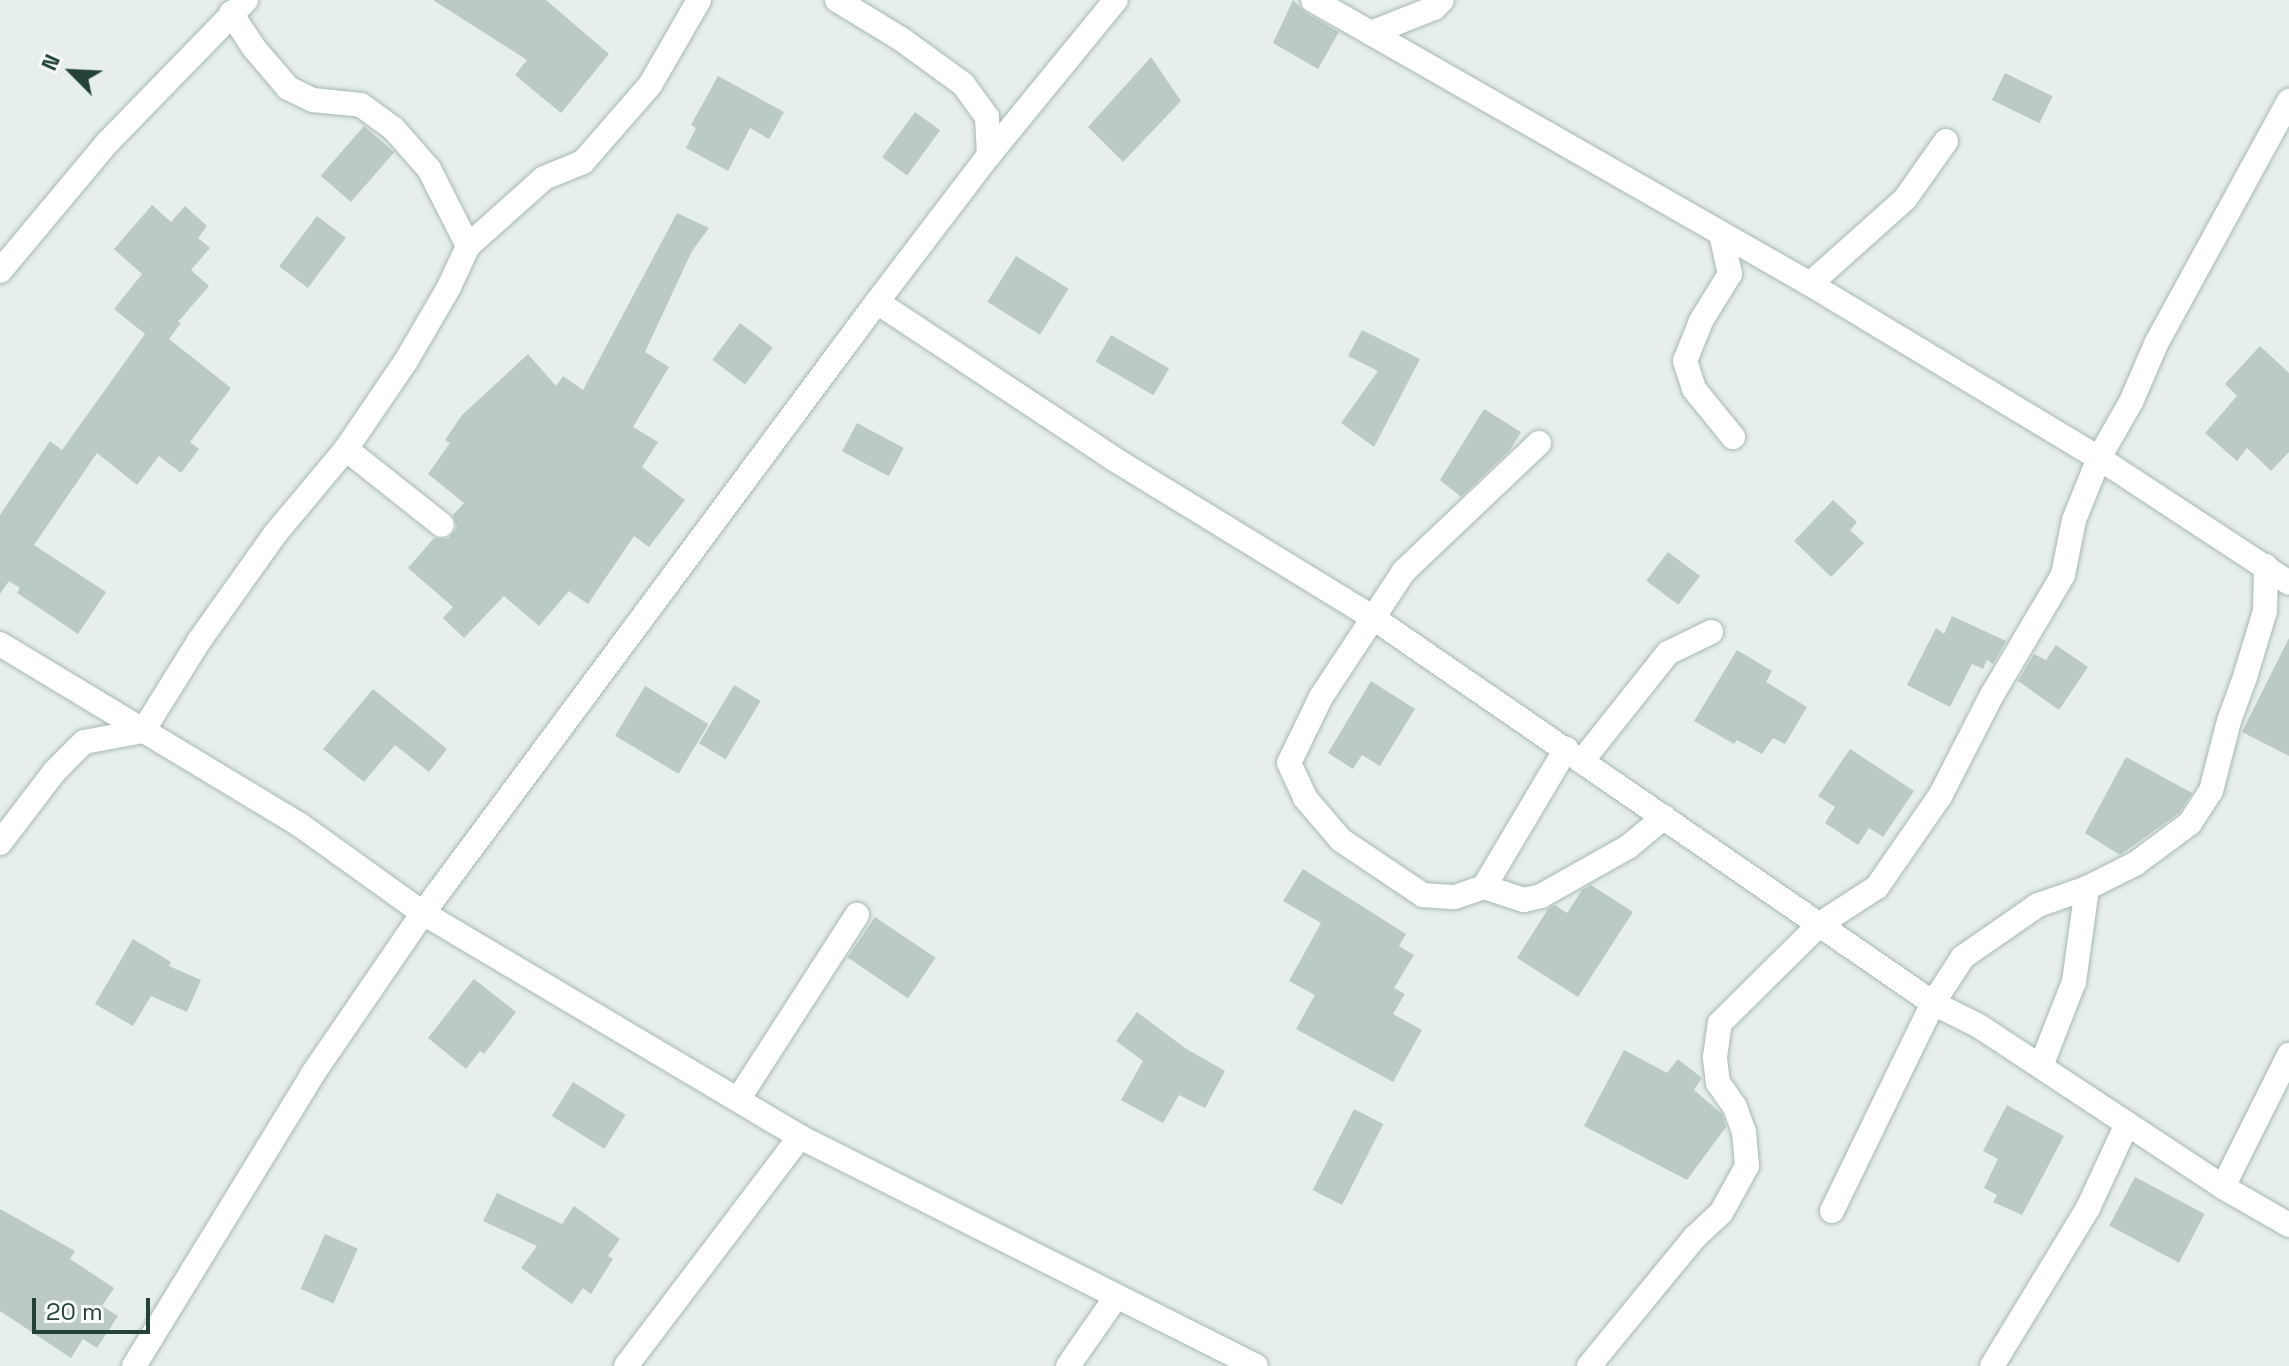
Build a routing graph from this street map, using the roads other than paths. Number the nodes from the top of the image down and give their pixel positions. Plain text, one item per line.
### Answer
1 (700, 0) edge
2 (837, 0) edge
3 (1116, 0) edge
4 (1313, 0) edge
5 (1442, 0) edge
6 (238, 6) edge
7 (1371, 33) junction
8 (2289, 101) edge
9 (1946, 141) dead end
10 (989, 155) junction
11 (1721, 234) junction
12 (468, 246) junction
13 (0, 271) edge
14 (1810, 284) junction
15 (877, 302) junction
16 (1733, 437) dead end
17 (1539, 443) dead end
18 (346, 449) junction
19 (2099, 458) junction
20 (442, 525) dead end
21 (2266, 566) junction
22 (2289, 583) edge
23 (1372, 617) junction
24 (1711, 632) dead end
25 (0, 644) edge
26 (143, 731) junction
27 (1574, 755) junction
28 (1664, 817) junction
29 (0, 843) edge
30 (1484, 887) junction
31 (2087, 888) junction
32 (423, 913) junction
33 (857, 915) dead end
34 (1820, 924) junction
35 (1933, 1003) junction
36 (2289, 1055) edge
37 (2041, 1066) junction
38 (739, 1098) junction
39 (2127, 1124) junction
40 (800, 1137) junction
41 (2223, 1187) junction
42 (1832, 1211) dead end
43 (2289, 1225) edge
44 (1116, 1297) junction
45 (134, 1366) edge
46 (626, 1366) edge
47 (1068, 1366) edge
48 (1256, 1366) edge
49 (1589, 1366) edge
50 (1992, 1366) edge

1 - 12 street
2 - 10 street
3 - 10 street
4 - 7 street
5 - 7 street
6 - 12 street
6 - 13 street
7 - 11 street
8 - 19 street
9 - 14 street
10 - 15 street
11 - 14 street
11 - 16 street
12 - 18 street
14 - 19 street
15 - 23 street
15 - 32 street
17 - 23 street
18 - 20 street
18 - 26 street
19 - 21 street
19 - 34 street
21 - 22 street
21 - 31 street
23 - 27 street
23 - 30 street
24 - 27 street
25 - 26 street
26 - 29 street
26 - 32 street
27 - 28 street
27 - 30 street
28 - 30 street
28 - 34 street
31 - 35 street
31 - 37 street
32 - 38 street
32 - 45 street
33 - 38 street
34 - 35 street
34 - 49 street
35 - 37 street
35 - 42 street
36 - 41 street
37 - 39 street
38 - 40 street
39 - 41 street
39 - 50 street
40 - 44 street
40 - 46 street
41 - 43 street
44 - 47 street
44 - 48 street

